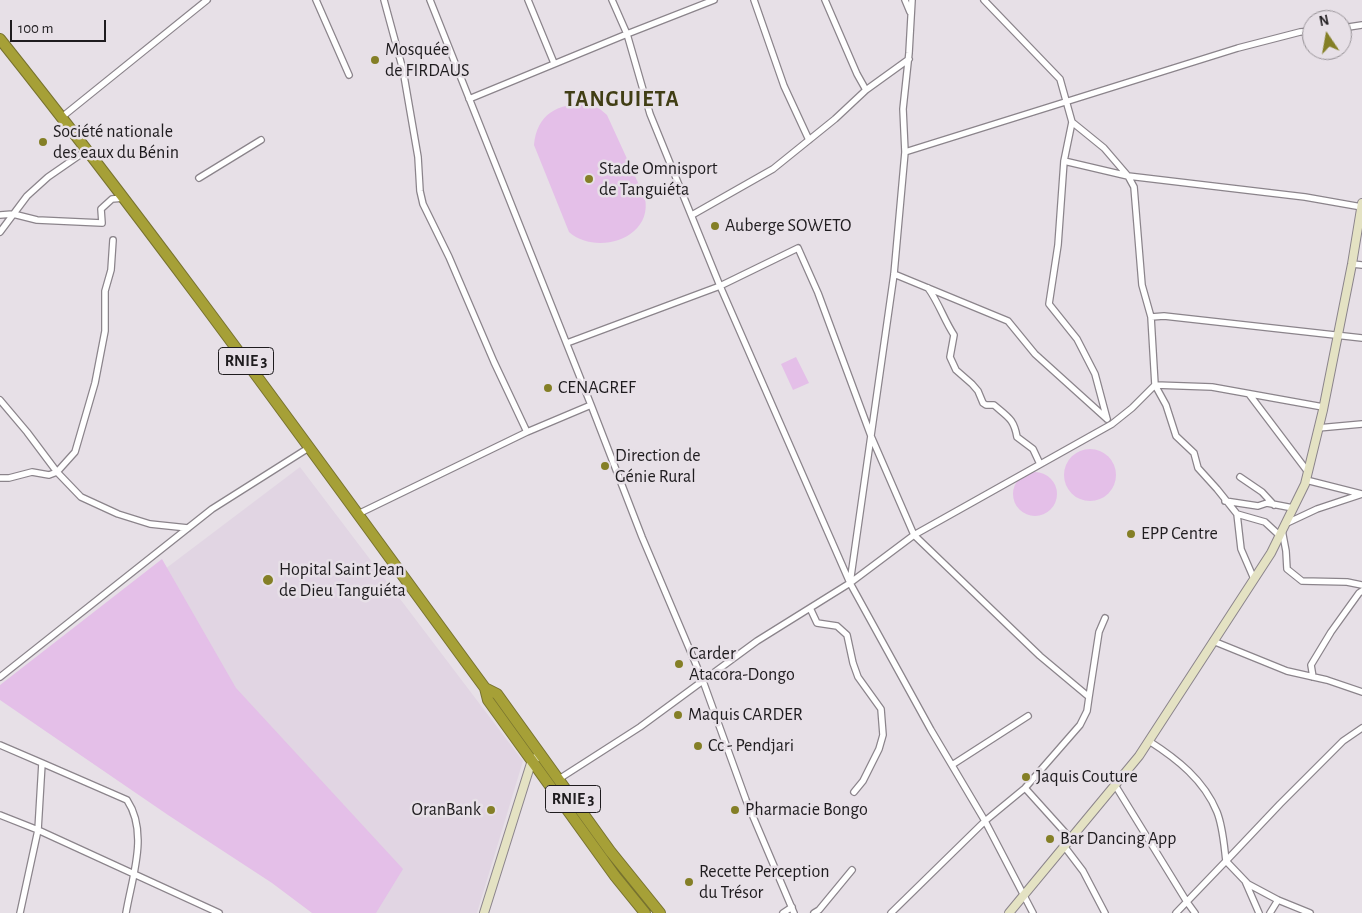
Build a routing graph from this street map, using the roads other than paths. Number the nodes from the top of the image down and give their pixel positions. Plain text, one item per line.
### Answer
1 (207, 0) edge
2 (316, 0) edge
3 (384, 0) edge
4 (430, 0) edge
5 (528, 0) edge
6 (612, 0) edge
7 (714, 0) edge
8 (754, 0) edge
9 (826, 0) edge
10 (905, 0) edge
11 (912, 0) edge
12 (984, 0) edge
13 (911, 14) junction
14 (1302, 32) edge
15 (626, 34) junction
16 (0, 39) edge
17 (908, 59) junction
18 (554, 63) junction
19 (349, 75) dead end
20 (866, 90) junction
21 (470, 99) junction
22 (1068, 102) junction
23 (62, 117) junction
24 (1072, 122) junction
25 (261, 140) dead end
26 (809, 140) junction
27 (87, 150) junction
28 (905, 152) junction
29 (1064, 161) junction
30 (1128, 176) junction
31 (199, 178) dead end
32 (124, 198) junction
33 (1362, 205) edge
34 (13, 214) junction
35 (0, 215) edge
36 (692, 215) junction
37 (0, 232) edge
38 (113, 240) dead end
39 (1352, 264) junction
40 (1362, 265) edge
41 (894, 274) junction
42 (720, 286) junction
43 (928, 288) junction
44 (1151, 317) junction
45 (1337, 335) junction
46 (1362, 338) edge
47 (566, 343) junction
48 (1155, 385) junction
49 (1249, 394) junction
50 (0, 400) edge
51 (591, 404) junction
52 (1323, 407) junction
53 (1107, 418) junction
54 (1112, 424) junction
55 (1362, 424) edge
56 (1318, 428) junction
57 (527, 432) junction
58 (871, 436) junction
59 (310, 446) junction
60 (1040, 464) junction
61 (57, 472) junction
62 (1308, 472) junction
63 (1240, 477) dead end
64 (0, 478) edge
65 (1306, 480) junction
66 (1362, 494) edge
67 (1225, 501) junction
68 (1274, 505) junction
69 (1293, 508) junction
70 (358, 514) junction
71 (1237, 514) junction
72 (188, 528) junction
73 (1282, 530) junction
74 (914, 534) junction
75 (1254, 579) junction
76 (850, 583) junction
77 (1362, 585) edge
78 (1362, 591) edge
79 (810, 608) junction
80 (1105, 618) dead end
81 (1213, 642) junction
82 (1313, 677) junction
83 (0, 678) edge
84 (703, 681) junction
85 (485, 688) junction
86 (1362, 692) edge
87 (1089, 697) junction
88 (1028, 716) dead end
89 (1362, 728) edge
90 (1149, 741) junction
91 (0, 745) edge
92 (541, 754) junction
93 (532, 760) junction
94 (42, 763) junction
95 (952, 765) junction
96 (559, 779) junction
97 (1115, 786) junction
98 (1026, 788) junction
99 (854, 792) dead end
100 (0, 815) edge
101 (985, 821) junction
102 (38, 830) junction
103 (1071, 839) junction
104 (1064, 846) junction
105 (1226, 861) junction
106 (852, 870) dead end
107 (133, 873) junction
108 (1245, 881) junction
109 (1024, 894) junction
110 (1278, 900) junction
111 (1186, 902) junction
112 (793, 910) edge
113 (652, 911) edge
114 (20, 913) edge
115 (126, 913) edge
116 (220, 913) edge
117 (484, 913) edge
118 (783, 913) edge
119 (814, 913) edge
120 (891, 913) edge
121 (1009, 913) edge
122 (1033, 913) edge
123 (1105, 913) edge
124 (1176, 913) edge
125 (1195, 913) edge
126 (1259, 913) edge
127 (1270, 913) edge
128 (1310, 913) edge

1 - 23 street
2 - 19 street
3 - 57 street
4 - 21 street
5 - 18 street
6 - 15 street
7 - 15 street
8 - 26 street
9 - 20 street
10 - 13 street
11 - 13 street
12 - 22 street
13 - 17 street
14 - 22 street
15 - 18 street
15 - 36 street
16 - 23 highway, RNIE 3
17 - 20 street
17 - 28 street
18 - 21 street
20 - 26 street
21 - 47 street
22 - 24 street
22 - 28 street
23 - 27 highway, RNIE 3
24 - 29 street
24 - 30 street
25 - 31 street
26 - 36 street
27 - 32 highway, RNIE 3
27 - 34 street
28 - 41 street
29 - 30 street
29 - 53 street
30 - 33 street
30 - 44 street
32 - 34 street
32 - 59 highway, RNIE 3
33 - 39 street
34 - 35 street
34 - 37 street
36 - 42 street
38 - 61 street
39 - 40 street
39 - 45 street
41 - 43 street
41 - 58 street
42 - 47 street
42 - 58 street
42 - 76 street
43 - 53 street
43 - 60 street
44 - 45 street
44 - 48 street
45 - 46 street
45 - 52 street
47 - 51 street
48 - 49 street
48 - 54 street
48 - 67 street
49 - 52 street
49 - 62 street
50 - 61 street
51 - 57 street
51 - 84 street
52 - 56 street
53 - 54 street
54 - 60 street
55 - 56 street
56 - 62 street
57 - 70 street
58 - 74 street
58 - 76 street
59 - 70 highway, RNIE 3
59 - 72 street
60 - 74 street
61 - 64 street
61 - 72 street
62 - 65 street
63 - 68 street
65 - 66 street
65 - 69 street
66 - 73 street
67 - 68 street
67 - 71 street
68 - 69 street
69 - 73 street
70 - 85 highway, RNIE 3
71 - 73 street
71 - 75 street
72 - 83 street
73 - 75 street
73 - 77 street
74 - 76 street
74 - 87 street
75 - 81 street
76 - 79 street
76 - 95 street
78 - 82 street
79 - 84 street
79 - 99 street
80 - 87 street
81 - 82 street
81 - 90 street
82 - 86 street
84 - 96 street
84 - 112 street
85 - 92 highway, RNIE 3
85 - 93 highway, RNIE 3
87 - 98 street
88 - 95 street
89 - 105 street
90 - 97 street
90 - 105 street
91 - 94 street
92 - 93 street
92 - 96 highway, RNIE 3
93 - 113 highway, RNIE 3
93 - 117 street
94 - 102 street
94 - 107 street
95 - 101 street
96 - 113 highway, RNIE 3
97 - 103 street
97 - 111 street
98 - 101 street
98 - 103 street
100 - 102 street
101 - 109 street
101 - 120 street
102 - 107 street
102 - 114 street
103 - 104 street
104 - 109 street
104 - 123 street
105 - 108 street
105 - 111 street
106 - 119 street
107 - 115 street
107 - 116 street
108 - 110 street
108 - 126 street
109 - 121 street
109 - 122 street
110 - 127 street
110 - 128 street
111 - 124 street
111 - 125 street
112 - 118 street

